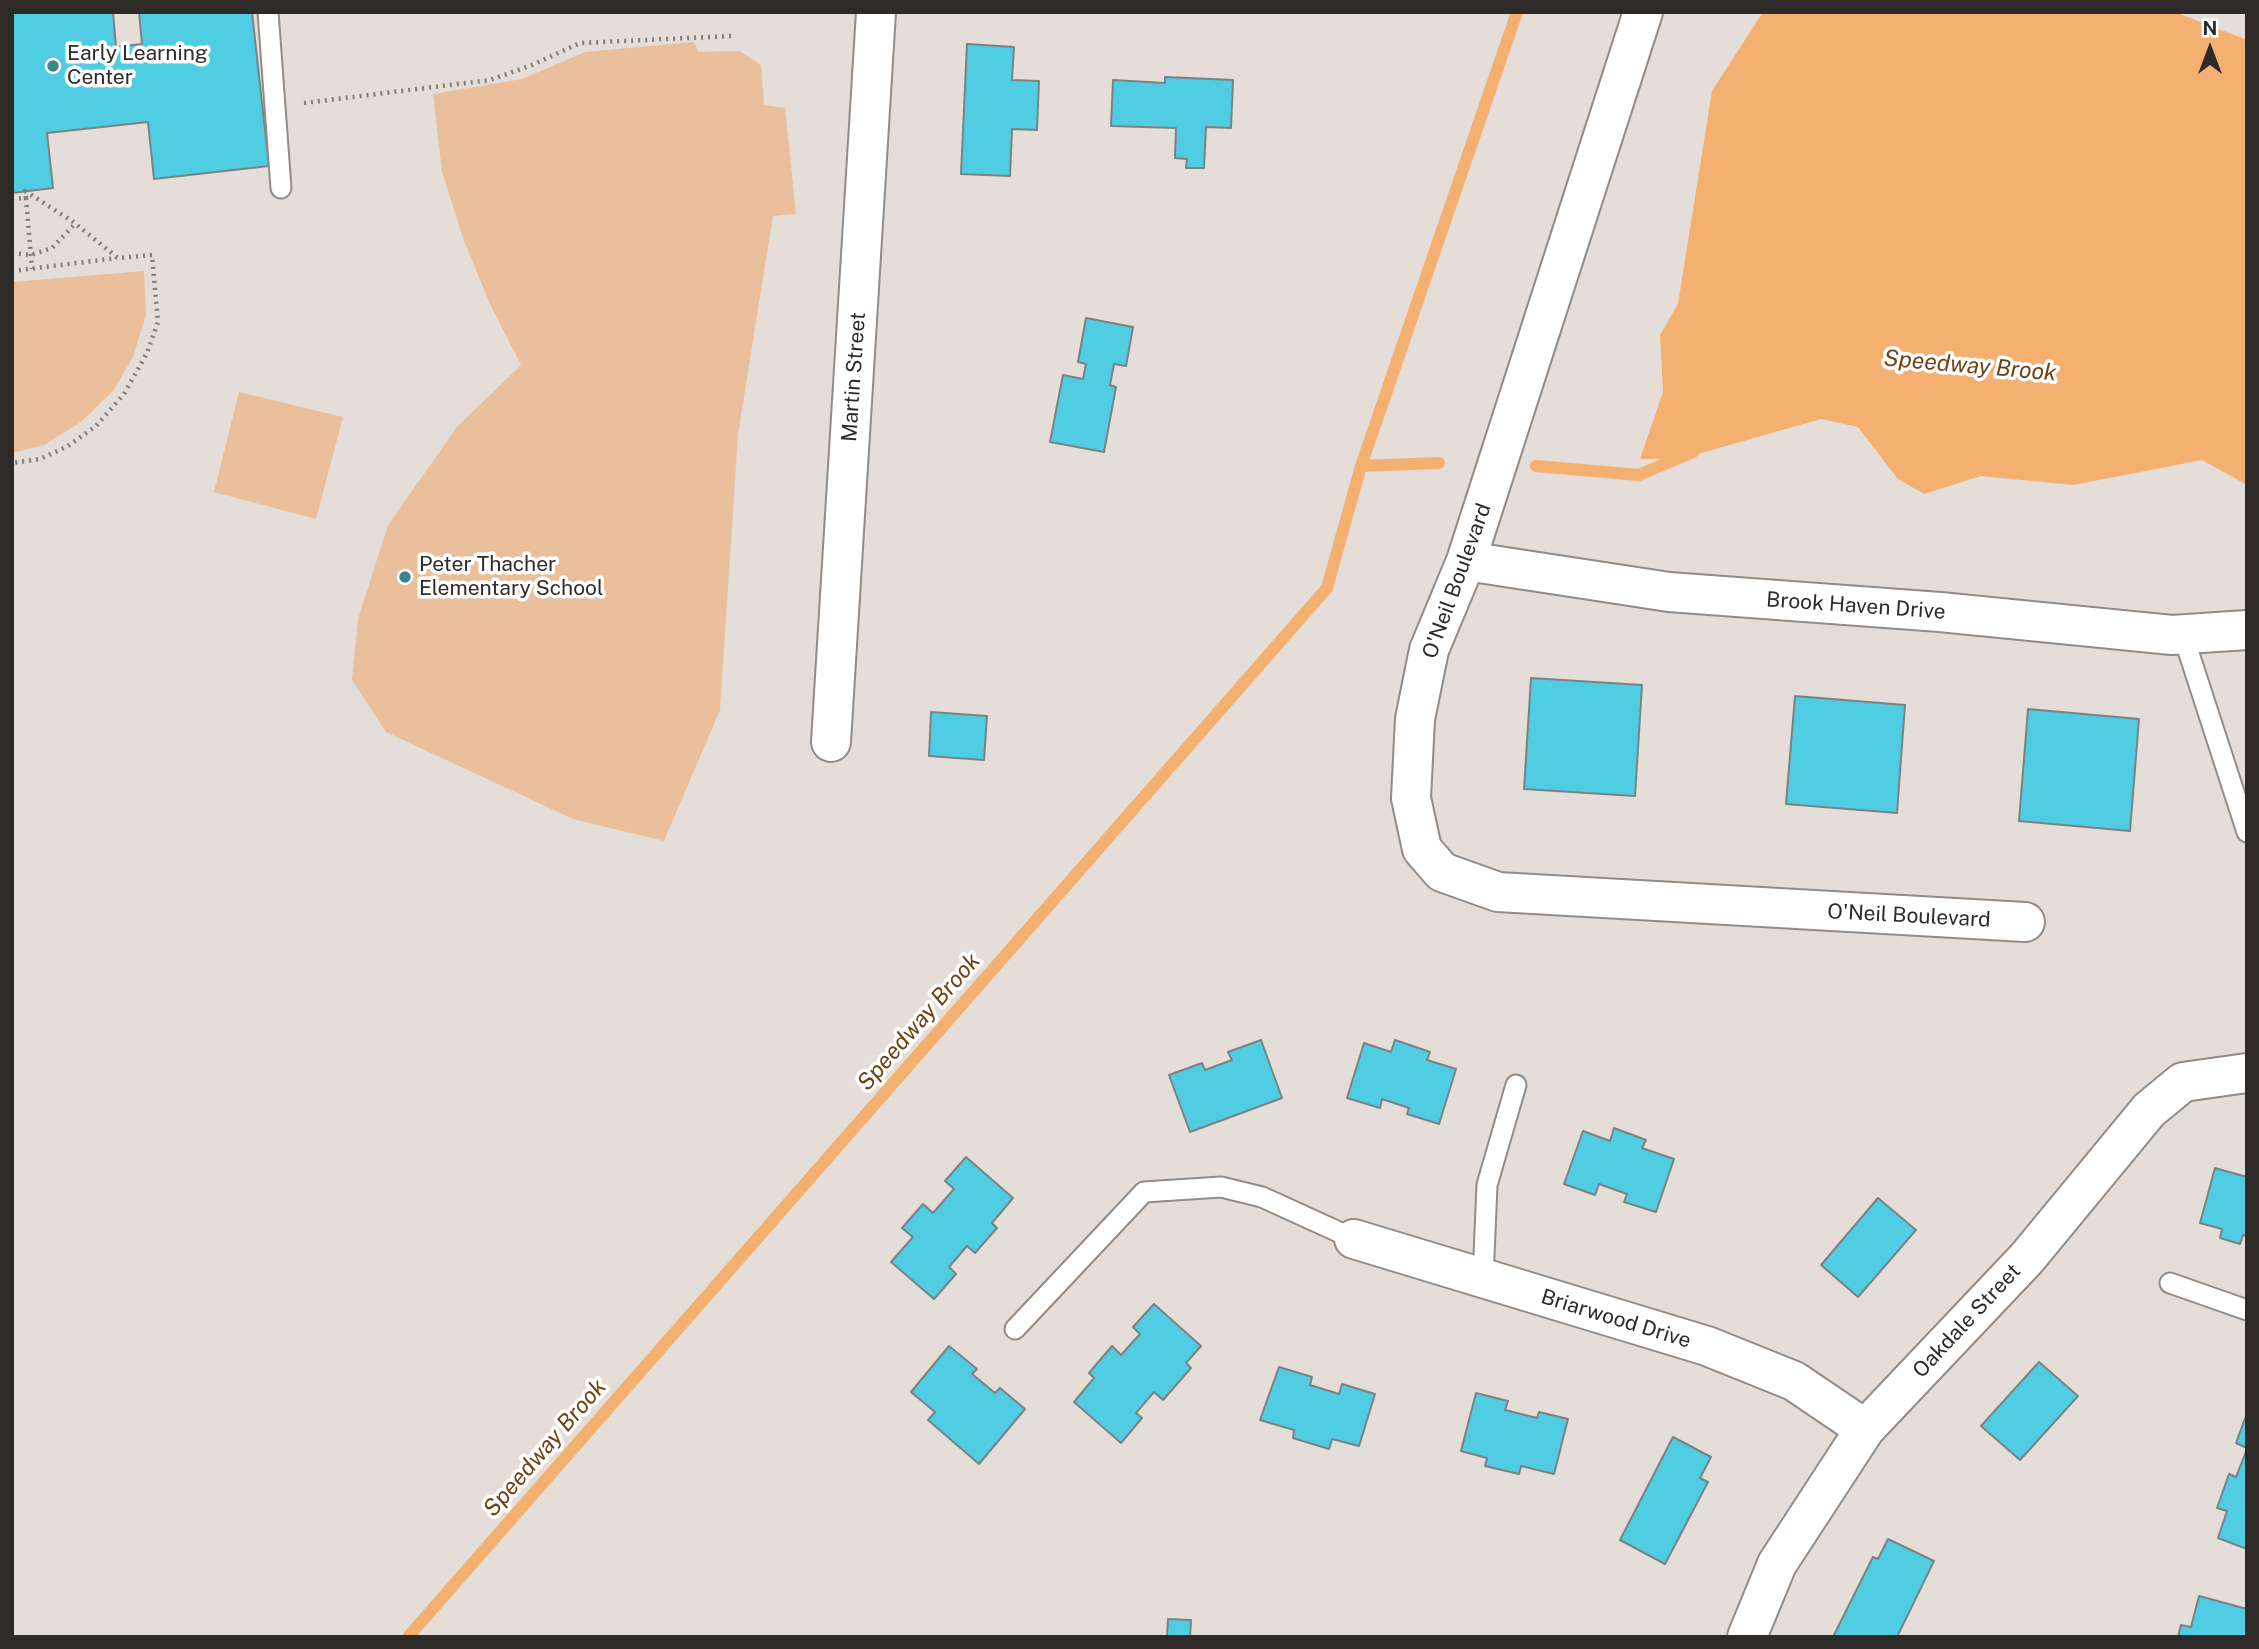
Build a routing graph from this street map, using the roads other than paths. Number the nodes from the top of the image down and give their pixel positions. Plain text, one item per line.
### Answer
1 (268, 12) edge
2 (876, 12) edge
3 (1643, 12) edge
4 (281, 188) dead end
5 (1466, 561) junction
6 (2247, 630) edge
7 (2183, 635) junction
8 (831, 742) dead end
9 (2247, 832) edge
10 (2025, 922) dead end
11 (2247, 1073) edge
12 (1516, 1086) dead end
13 (1354, 1239) joint
14 (1483, 1279) junction
15 (2170, 1283) dead end
16 (2247, 1310) edge
17 (1015, 1329) dead end
18 (1865, 1429) junction
19 (1748, 1637) edge

1 - 4 lane
2 - 8 street, Martin Street
3 - 5 street, O'Neil Boulevard
5 - 7 street, Brook Haven Drive
5 - 10 street, O'Neil Boulevard
6 - 7 street, Brook Haven Drive
7 - 9 lane
11 - 18 street, Oakdale Street
12 - 14 lane
13 - 14 street, Briarwood Drive
13 - 17 lane
14 - 18 street, Briarwood Drive
15 - 16 lane
18 - 19 street, Oakdale Street

